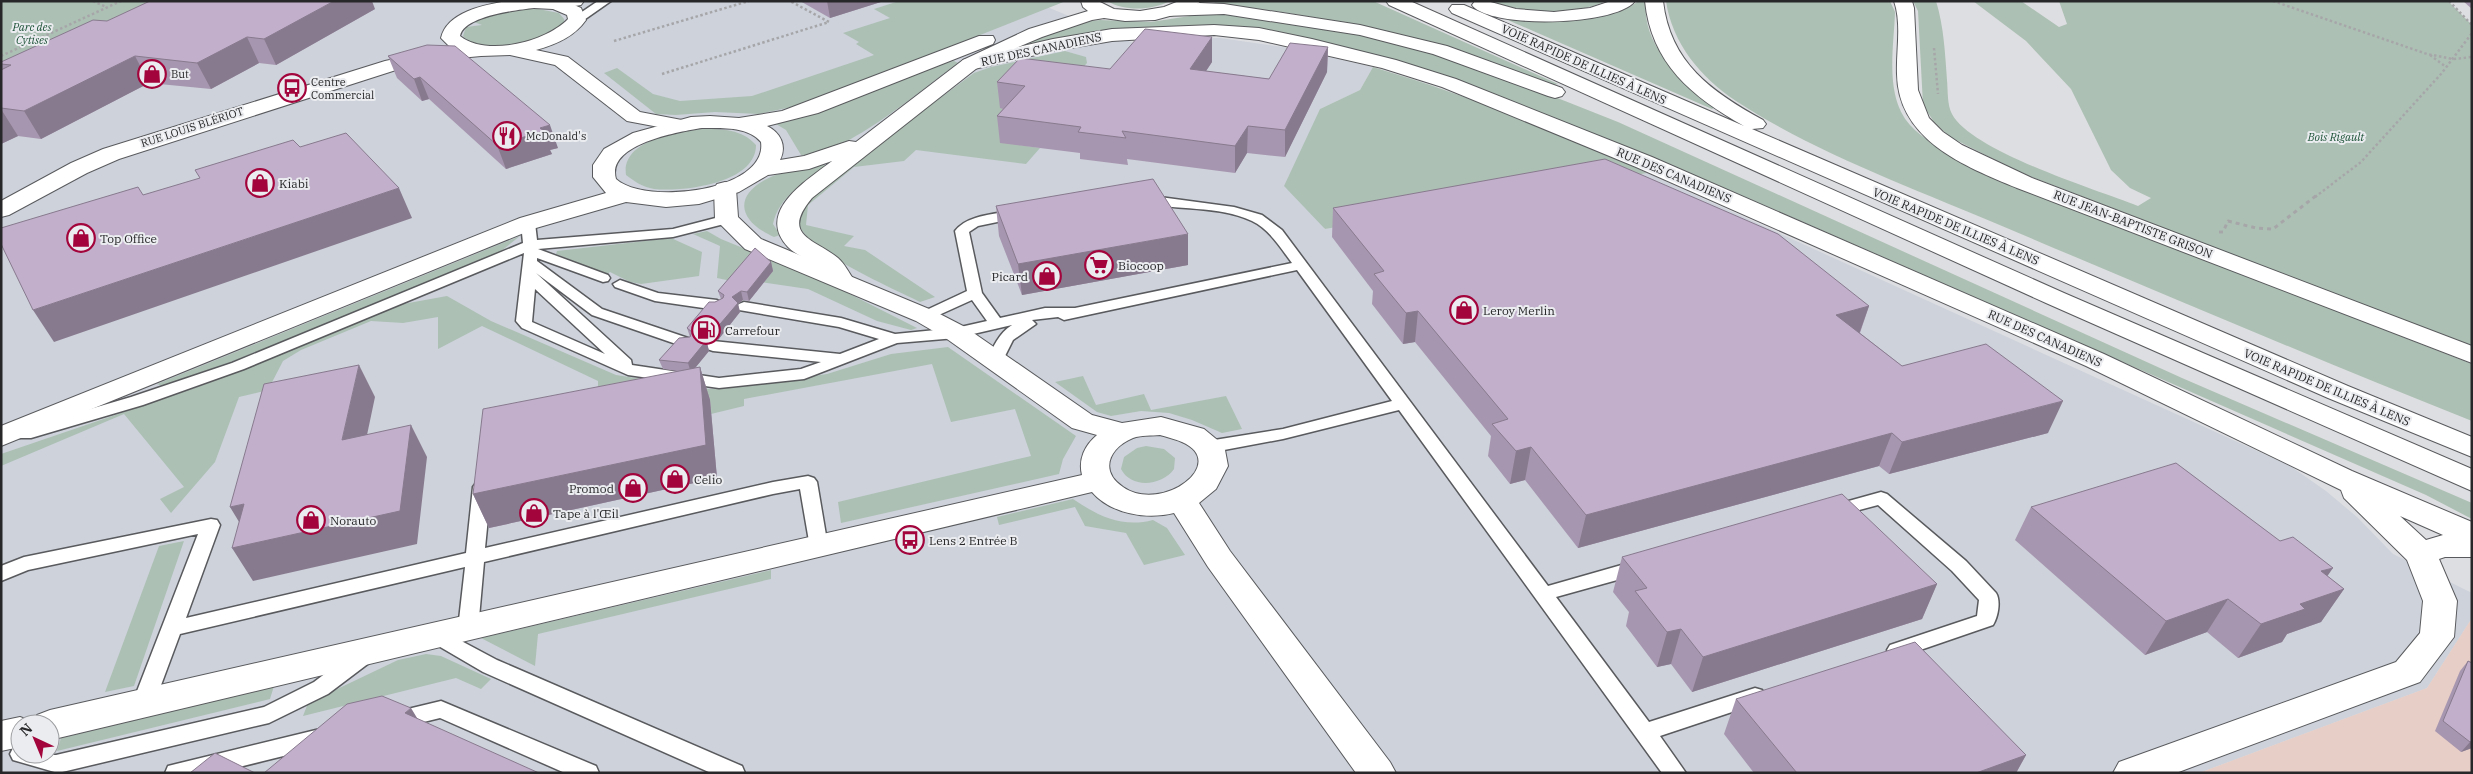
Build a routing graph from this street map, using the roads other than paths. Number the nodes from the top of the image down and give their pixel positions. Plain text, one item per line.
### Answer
1 (575, 1) edge
2 (606, 1) edge
3 (1082, 1) edge
4 (1088, 1) edge
5 (1192, 1) edge
6 (1395, 1) edge
7 (1441, 1) edge
8 (1471, 1) edge
9 (1626, 1) edge
10 (1654, 1) edge
11 (1902, 1) edge
12 (550, 3) edge
13 (501, 5) edge
14 (1105, 12) junction
15 (1171, 12) junction
16 (571, 26) junction
17 (450, 38) junction
18 (489, 51) junction
19 (561, 61) junction
20 (970, 64) junction
21 (392, 65) junction
22 (634, 117) junction
23 (680, 124) junction
24 (741, 124) junction
25 (884, 130) junction
26 (624, 145) junction
27 (760, 170) junction
28 (604, 177) junction
29 (1811, 186) junction
30 (1863, 186) junction
31 (725, 189) junction
32 (626, 195) junction
33 (1132, 197) edge
34 (1, 210) edge
35 (1029, 212) edge
36 (727, 219) junction
37 (530, 251) junction
38 (1301, 265) junction
39 (603, 278) dead end
40 (842, 280) junction
41 (620, 284) dead end
42 (976, 293) junction
43 (717, 305) edge
44 (744, 307) dead end
45 (1072, 312) junction
46 (925, 316) junction
47 (997, 325) junction
48 (956, 333) junction
49 (894, 339) junction
50 (686, 342) edge
51 (713, 346) dead end
52 (2472, 355) edge
53 (844, 360) junction
54 (994, 360) junction
55 (634, 372) junction
56 (1403, 404) junction
57 (1122, 432) junction
58 (1, 439) edge
59 (1208, 447) junction
60 (2472, 448) edge
61 (484, 470) edge
62 (2341, 478) junction
63 (1097, 481) junction
64 (2472, 481) edge
65 (1180, 500) junction
66 (1815, 516) edge
67 (2472, 534) edge
68 (2472, 546) edge
69 (819, 547) junction
70 (2421, 554) junction
71 (474, 557) junction
72 (1656, 562) edge
73 (1, 574) edge
74 (1544, 594) junction
75 (173, 628) junction
76 (452, 632) junction
77 (372, 650) junction
78 (1882, 654) edge
79 (1768, 692) edge
80 (143, 704) junction
81 (60, 723) edge
82 (375, 725) edge
83 (1645, 732) junction
84 (337, 734) edge
85 (50, 764) edge
86 (65, 768) edge
87 (176, 773) edge
88 (588, 773) edge
89 (734, 773) edge
90 (1377, 773) edge
91 (1675, 773) edge
92 (2132, 773) edge

1 - 12 main road
2 - 16 lane
3 - 24 main road
4 - 14 main road
5 - 15 main road
6 - 29 main road
7 - 30 main road, VOIE RAPIDE DE ILLIES À LENS
8 - 9 main road
10 - 30 main road
11 - 52 main road, RUE JEAN-BAPTISTE GRISON
12 - 13 main road
12 - 16 main road
13 - 17 main road
14 - 15 main road
14 - 20 main road
15 - 29 main road
16 - 18 main road
16 - 19 main road
17 - 18 main road
17 - 21 main road, RUE LOUIS BLÉRIOT
18 - 19 main road
18 - 21 main road, RUE LOUIS BLÉRIOT
19 - 22 main road
20 - 25 main road
20 - 62 main road, RUE DES CANADIENS
21 - 34 main road, RUE LOUIS BLÉRIOT
22 - 23 main road
22 - 26 main road
23 - 24 main road
23 - 26 main road
24 - 27 main road
25 - 27 main road
25 - 40 main road
26 - 28 main road
27 - 31 main road
28 - 32 main road
28 - 37 main road
29 - 64 main road
30 - 60 main road, VOIE RAPIDE DE ILLIES À LENS
31 - 32 main road
31 - 36 main road
32 - 37 main road
33 - 38 lane
35 - 42 lane
36 - 37 lane
36 - 40 main road
37 - 39 lane
37 - 50 lane
37 - 55 lane
37 - 55 lane
37 - 58 main road
38 - 45 lane
38 - 56 lane
40 - 46 main road
41 - 43 lane
42 - 46 lane
42 - 47 lane
44 - 49 lane
45 - 47 lane
45 - 54 lane
46 - 48 main road
47 - 48 lane
48 - 49 lane
48 - 54 main road
49 - 53 lane
51 - 53 lane
53 - 55 lane
54 - 57 main road
56 - 59 lane
56 - 74 lane
57 - 59 main road
57 - 63 main road
59 - 65 main road
61 - 71 lane
62 - 67 main road, RUE DES CANADIENS
62 - 70 main road
63 - 65 main road
63 - 69 main road
65 - 90 main road
66 - 78 lane
68 - 70 main road
69 - 71 lane
69 - 76 main road
70 - 92 main road
71 - 75 lane
71 - 76 lane
72 - 74 lane
73 - 75 lane
74 - 83 lane
75 - 80 lane
76 - 77 main road
76 - 89 lane
77 - 80 main road
77 - 86 lane
79 - 83 lane
80 - 81 main road
82 - 88 lane
83 - 91 lane
84 - 87 lane
85 - 86 lane

